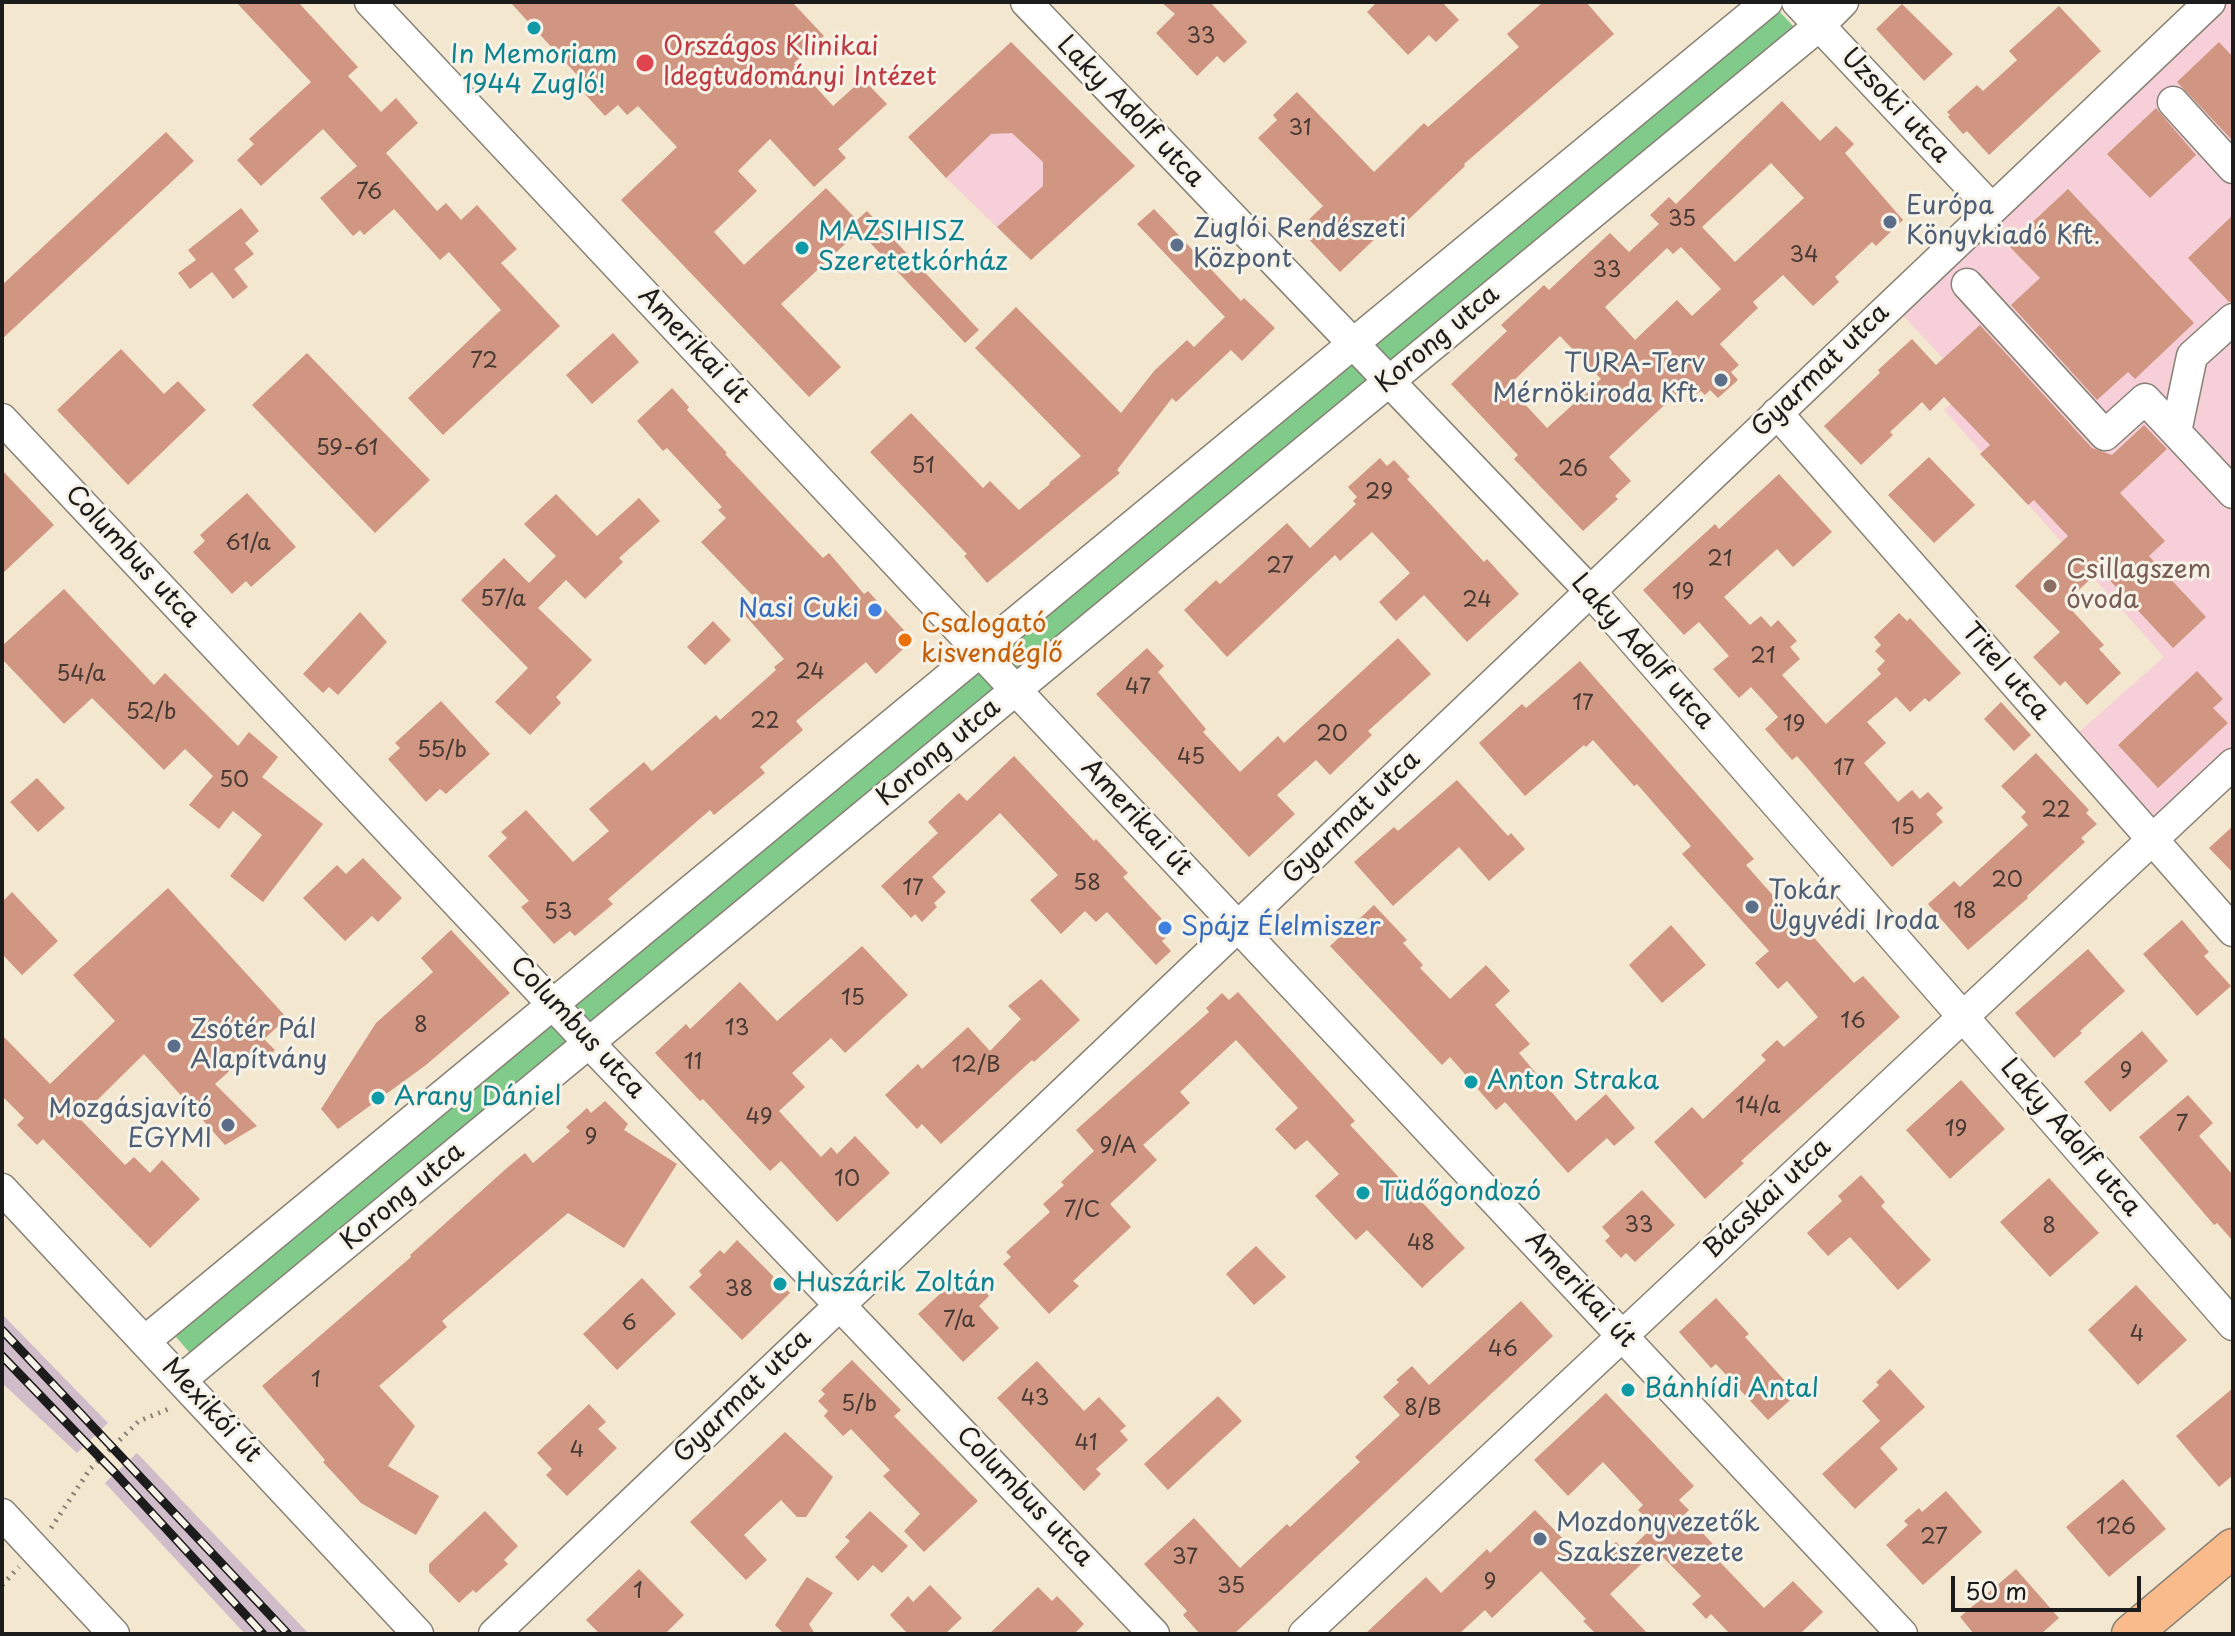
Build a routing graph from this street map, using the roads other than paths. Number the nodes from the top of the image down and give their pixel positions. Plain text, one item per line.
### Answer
1 (370, 2) edge
2 (1026, 2) edge
3 (1767, 2) edge
4 (1797, 2) edge
5 (1843, 2) edge
6 (2210, 2) edge
7 (1820, 25) junction
8 (2173, 102) dead end
9 (2233, 168) edge
10 (1992, 209) junction
11 (1967, 284) dead end
12 (2233, 319) edge
13 (1353, 345) junction
14 (1388, 382) junction
15 (1777, 413) junction
16 (2, 419) edge
17 (2176, 432) junction
18 (2233, 493) edge
19 (1590, 591) junction
20 (981, 652) junction
21 (1016, 690) junction
22 (2233, 764) edge
23 (2152, 840) junction
24 (1238, 926) junction
25 (2233, 931) edge
26 (554, 1003) junction
27 (1963, 1017) junction
28 (589, 1043) junction
29 (2, 1189) edge
30 (841, 1304) junction
31 (2233, 1325) edge
32 (1622, 1336) junction
33 (145, 1341) junction
34 (181, 1380) junction
35 (2, 1514) edge
36 (2233, 1548) edge
37 (114, 1634) edge
38 (418, 1634) edge
39 (494, 1634) edge
40 (1154, 1634) edge
41 (1304, 1634) edge
42 (1902, 1634) edge
43 (2131, 1634) edge

1 - 20 street, Amerikai út
2 - 13 street, Laky Adolf utca
3 - 13 street, Korong utca
4 - 7 street, Uzsoki utca
5 - 7 street, Korong utca
6 - 10 street, Gyarmat utca
7 - 10 street, Uzsoki utca
7 - 14 street, Korong utca
8 - 9 street
10 - 15 street, Gyarmat utca
11 - 17 street
12 - 17 street
13 - 14 street, Laky Adolf utca
13 - 20 street, Korong utca
14 - 19 street, Laky Adolf utca
14 - 21 street, Korong utca
15 - 19 street, Gyarmat utca
15 - 23 street, Titel utca
16 - 26 street, Columbus utca
17 - 18 street
19 - 24 street, Gyarmat utca
19 - 27 street, Laky Adolf utca
20 - 21 street, Amerikai út
20 - 26 street, Korong utca
21 - 24 street, Amerikai út
21 - 28 street, Korong utca
22 - 23 street, Bácskai utca
23 - 25 street, Titel utca
23 - 27 street, Bácskai utca
24 - 30 street, Gyarmat utca
24 - 32 street, Amerikai út
26 - 28 street, Columbus utca
26 - 33 street, Korong utca
27 - 31 street, Laky Adolf utca
27 - 32 street, Bácskai utca
28 - 30 street, Columbus utca
28 - 34 street, Korong utca
29 - 33 street, Mexikói út
30 - 39 street, Gyarmat utca
30 - 40 street, Columbus utca
32 - 41 street, Bácskai utca
32 - 42 street, Amerikai út
33 - 34 street, Mexikói út
34 - 38 street, Mexikói út
35 - 37 street
36 - 43 main road

